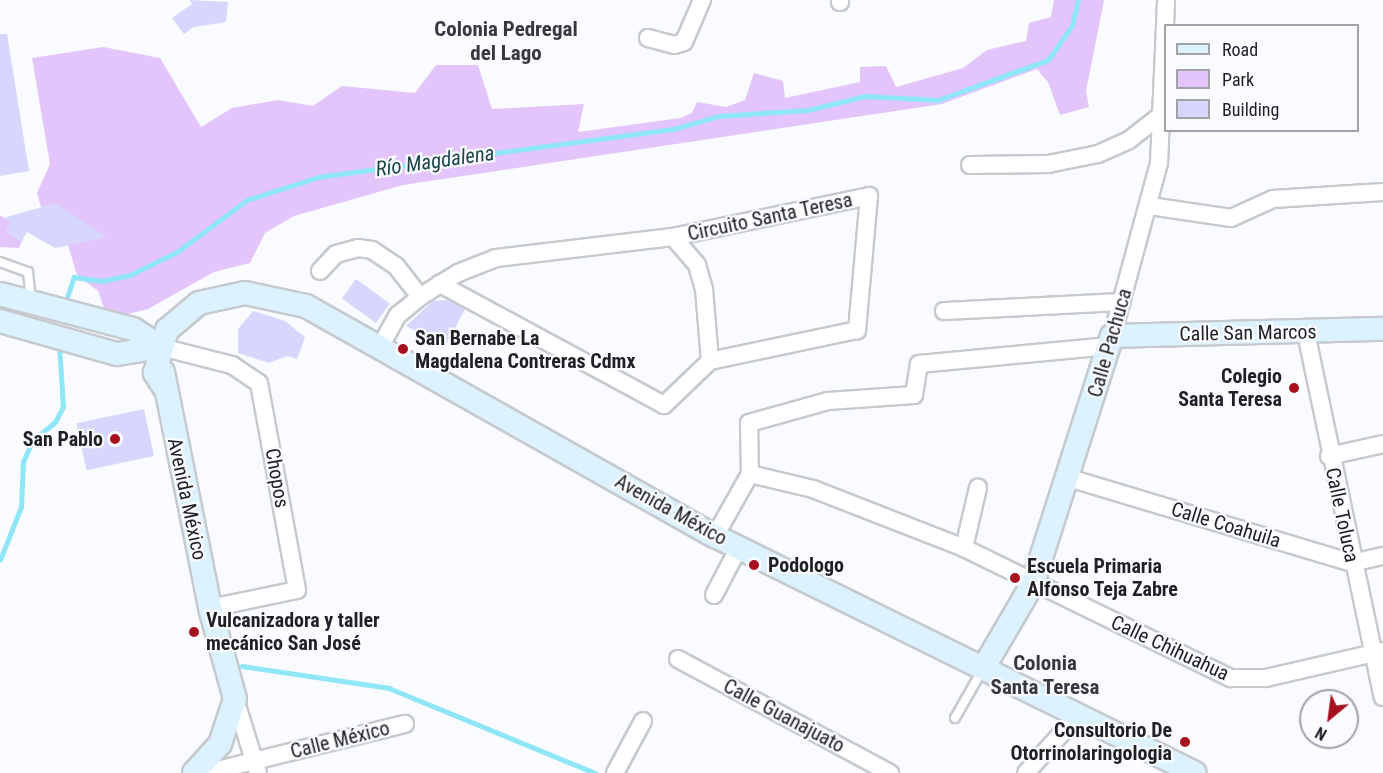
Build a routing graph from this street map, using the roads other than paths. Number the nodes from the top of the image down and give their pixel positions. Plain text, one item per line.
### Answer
1 (702, 0) edge
2 (1166, 0) edge
3 (1165, 24) edge
4 (648, 38) dead end
5 (1164, 46) edge
6 (1161, 115) junction
7 (970, 165) dead end
8 (1383, 192) edge
9 (1150, 206) junction
10 (673, 237) junction
11 (0, 262) edge
12 (320, 271) dead end
13 (440, 284) junction
14 (0, 294) edge
15 (420, 297) junction
16 (1122, 302) junction
17 (36, 304) junction
18 (944, 311) dead end
19 (0, 321) edge
20 (1383, 329) edge
21 (1306, 333) junction
22 (1111, 341) junction
23 (162, 347) junction
24 (380, 347) junction
25 (106, 352) junction
26 (710, 362) junction
27 (160, 384) junction
28 (1383, 444) edge
29 (1329, 456) junction
30 (750, 474) junction
31 (1069, 478) junction
32 (978, 488) dead end
33 (715, 536) junction
34 (739, 548) junction
35 (964, 548) junction
36 (1383, 556) edge
37 (1352, 563) junction
38 (1033, 583) junction
39 (714, 595) dead end
40 (210, 608) junction
41 (1379, 652) edge
42 (678, 659) dead end
43 (984, 667) junction
44 (1383, 697) edge
45 (235, 699) junction
46 (1078, 715) junction
47 (955, 718) dead end
48 (643, 721) dead end
49 (405, 724) dead end
50 (256, 767) edge
51 (194, 773) edge
52 (205, 773) edge
53 (615, 773) edge
54 (890, 773) edge
55 (1026, 773) edge
56 (1195, 773) edge

1 - 4 street
2 - 3 street, Calle Pachuca
5 - 6 street, Calle Pachuca
6 - 7 street
6 - 9 street, Calle Pachuca
8 - 9 street
9 - 16 street, Calle Pachuca
10 - 13 street, Circuito Santa Teresa
10 - 26 street, Circuito Santa Teresa
10 - 26 street, Circuito Santa Teresa
11 - 17 lane
12 - 15 street
13 - 15 street, Circuito Santa Teresa
13 - 26 street
14 - 17 street
15 - 24 street, Circuito Santa Teresa
16 - 18 street
16 - 22 street, Calle Pachuca
17 - 23 street
19 - 25 street
20 - 21 street, Calle San Marcos
21 - 22 street, Calle San Marcos
21 - 29 street, Calle Toluca
22 - 30 street
22 - 31 street, Calle Pachuca
23 - 24 street, Avenida México
23 - 25 street
23 - 27 street, Avenida México
23 - 40 street, Chopos
24 - 33 street, Avenida México
25 - 27 street
27 - 40 street, Avenida México
28 - 29 street
29 - 37 street, Calle Toluca
30 - 33 street
30 - 35 street, Calle Chihuahua
31 - 37 street, Calle Coahuila
31 - 38 street, Calle Pachuca
32 - 35 street
33 - 34 street, Avenida México
34 - 39 street
34 - 43 street, Avenida México
35 - 38 street, Calle Chihuahua
36 - 37 street, Calle Coahuila
37 - 41 street, Calle Toluca
38 - 41 street, Calle Chihuahua
38 - 43 street, Calle Pachuca
40 - 45 street, Avenida México
41 - 44 street, Calle Toluca
42 - 54 street, Calle Guanajuato
43 - 46 street, Avenida México
43 - 47 lane
45 - 50 street
45 - 51 street
46 - 55 street
46 - 56 street, Avenida México
48 - 53 street
49 - 50 street, Calle México
50 - 52 street, Calle México

